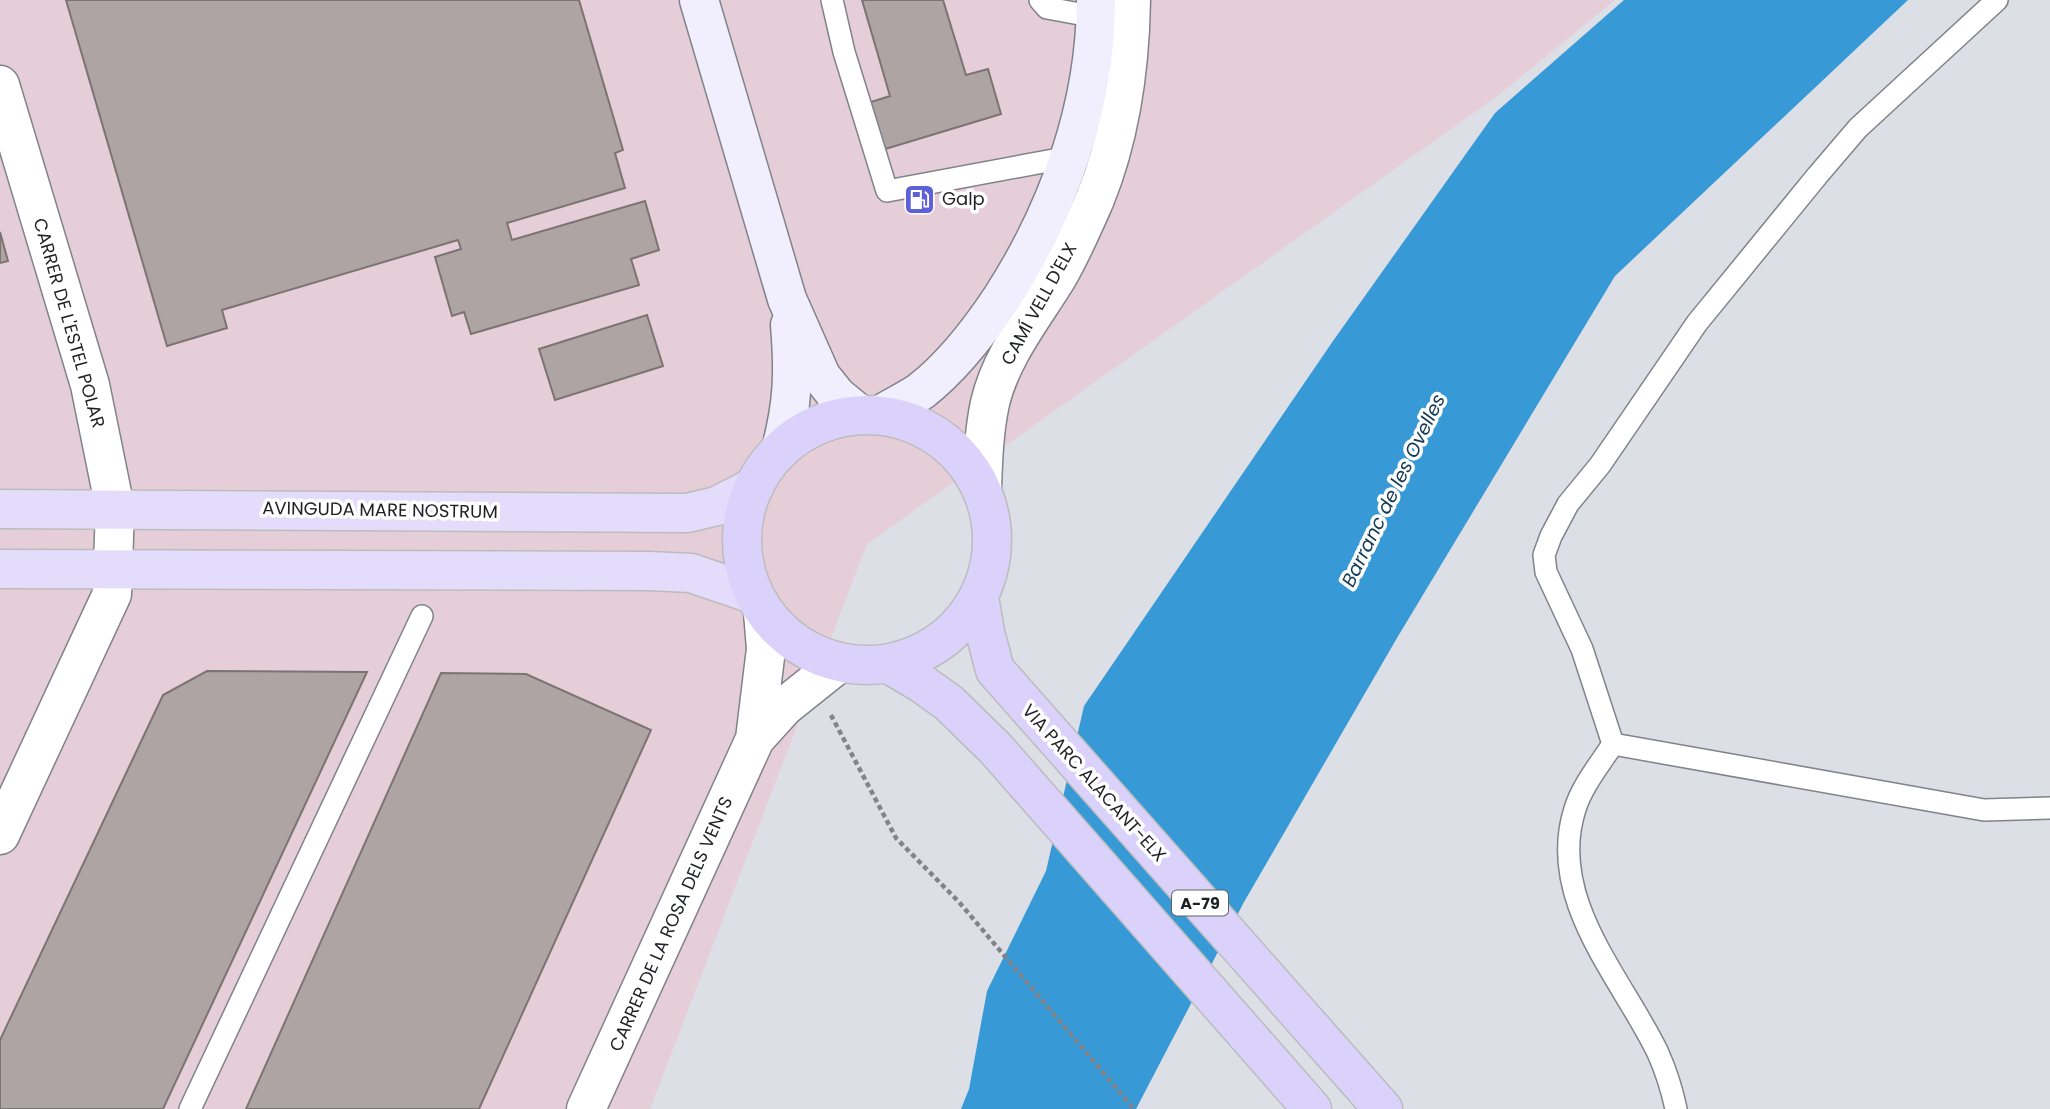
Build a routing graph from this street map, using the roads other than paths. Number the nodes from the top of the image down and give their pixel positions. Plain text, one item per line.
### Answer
1 (699, 0) edge
2 (832, 0) edge
3 (1040, 0) edge
4 (1131, 0) edge
5 (1997, 0) edge
6 (1096, 9) edge
7 (0, 85) edge
8 (1070, 157) junction
9 (787, 299) junction
10 (869, 415) junction
11 (781, 449) junction
12 (754, 487) junction
13 (982, 488) junction
14 (115, 508) junction
15 (0, 509) edge
16 (0, 569) edge
17 (114, 570) junction
18 (979, 597) junction
19 (758, 603) junction
20 (422, 615) dead end
21 (862, 665) junction
22 (755, 739) junction
23 (1613, 744) junction
24 (2050, 807) edge
25 (0, 835) edge
26 (190, 1109) edge
27 (586, 1109) edge
28 (1312, 1109) edge
29 (1383, 1109) edge
30 (1676, 1109) edge

1 - 9 main road
2 - 8 lane
3 - 6 lane
4 - 13 street, CAMÍ VELL D'ELX
5 - 23 lane
6 - 8 main road, CAMÍ VELL D'ELX
7 - 14 street, CARRER DE L'ESTEL POLAR
8 - 10 main road, CAMÍ VELL D'ELX
9 - 10 main road
9 - 11 main road
10 - 11 highway
10 - 13 highway
11 - 12 highway
12 - 14 main road, AVINGUDA MARE NOSTRUM
12 - 19 highway
13 - 18 highway
14 - 15 main road, AVINGUDA MARE NOSTRUM
14 - 17 street, CARRER DE L'ESTEL POLAR
16 - 17 main road
17 - 19 main road
17 - 25 street, CARRER DE L'ESTEL POLAR
18 - 21 highway
18 - 29 highway, VIA PARC ALACANT-ELX / A-79
19 - 21 highway
19 - 22 street, CARRER DE LA ROSA DELS VENTS
20 - 26 lane
21 - 22 street, CARRER DE LA ROSA DELS VENTS
21 - 28 highway, A-79
22 - 27 street, CARRER DE LA ROSA DELS VENTS
23 - 24 lane
23 - 30 lane

